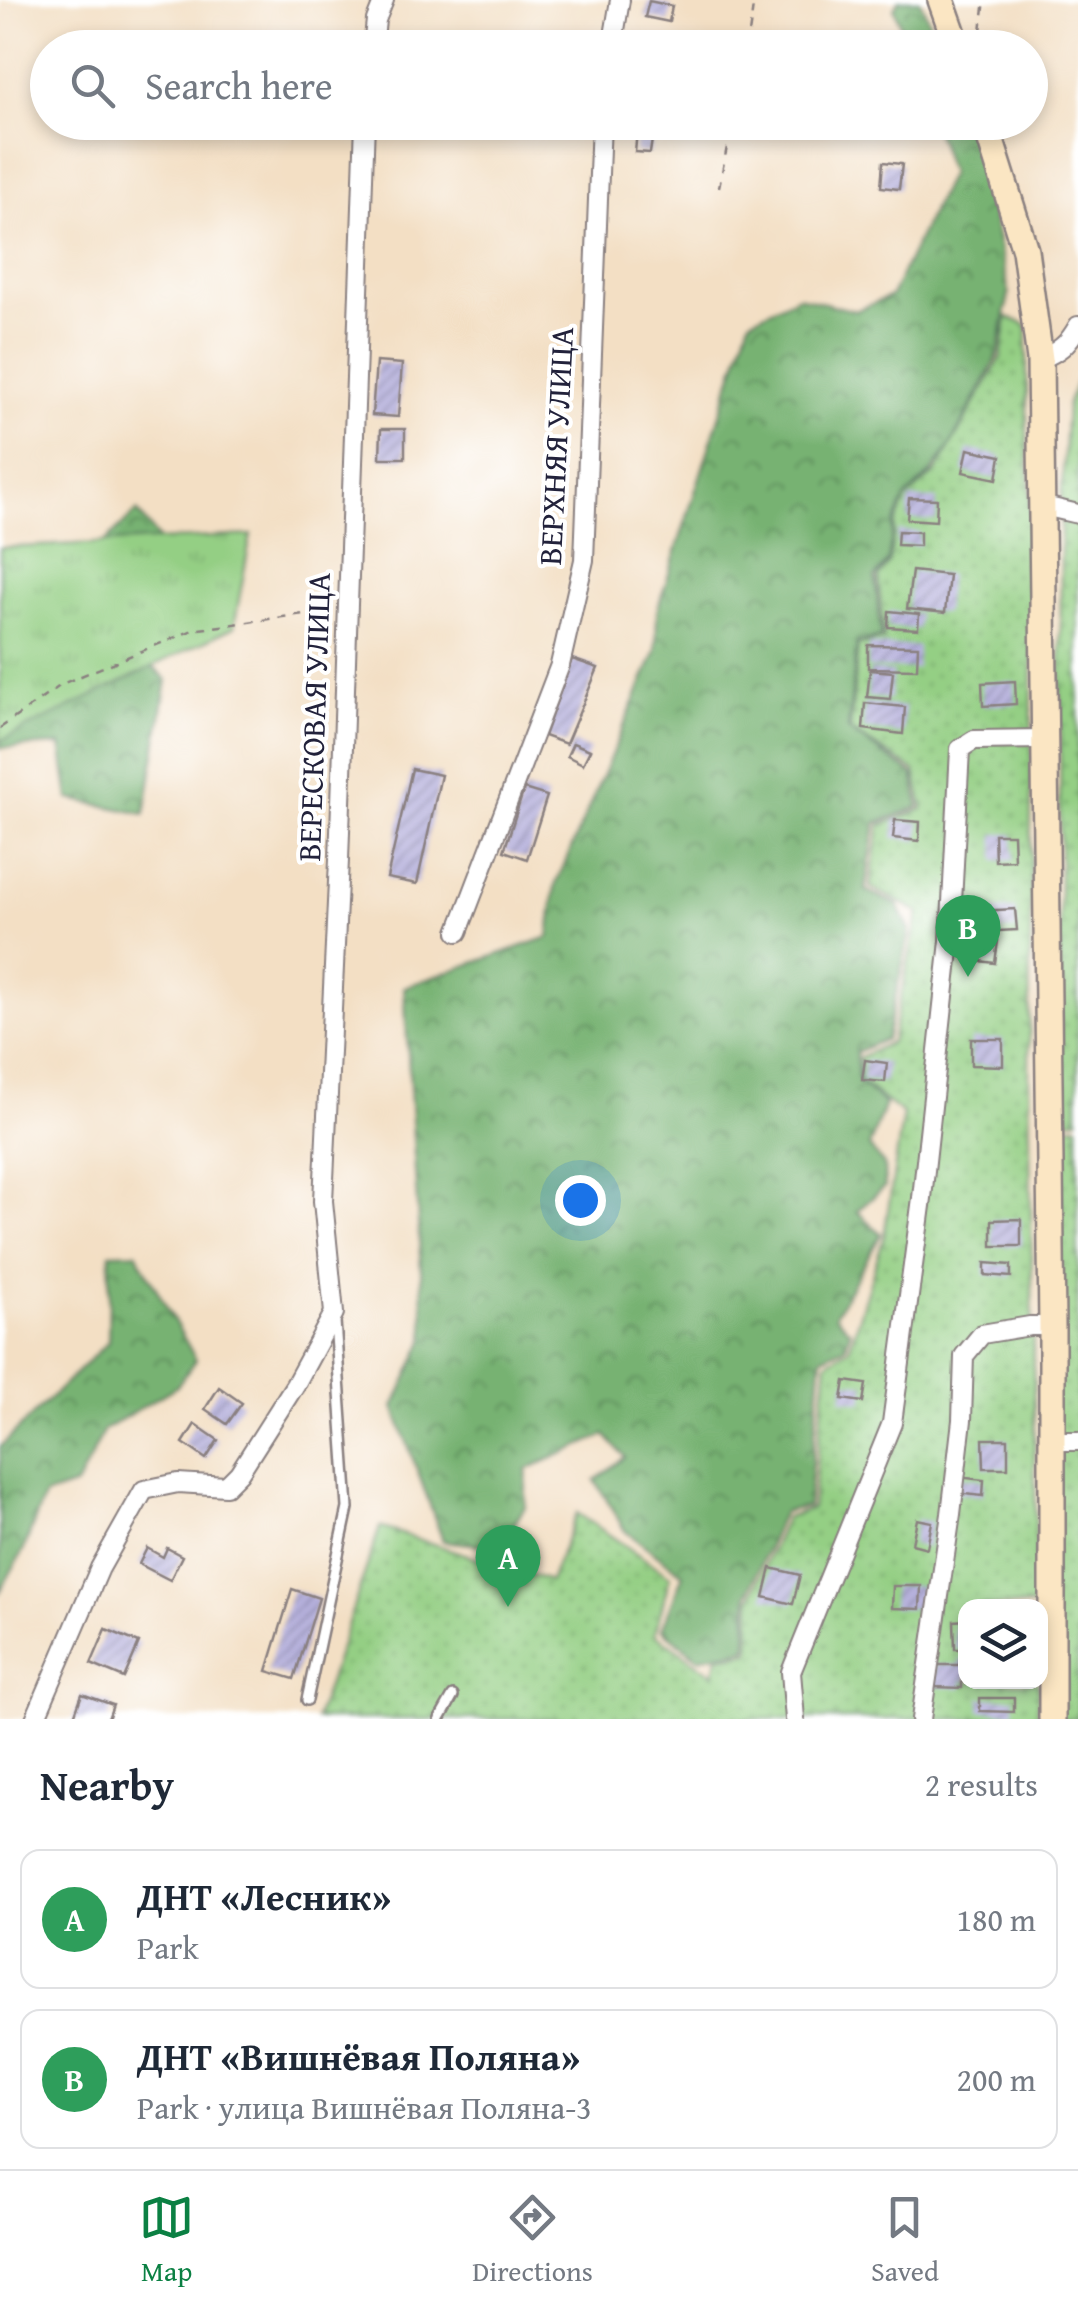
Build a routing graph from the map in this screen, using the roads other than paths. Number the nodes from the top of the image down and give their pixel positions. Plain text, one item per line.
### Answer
1 (384, 0) edge
2 (620, 0) edge
3 (941, 0) edge
4 (375, 30) edge
5 (615, 30) edge
6 (952, 30) edge
7 (364, 140) edge
8 (600, 140) edge
9 (991, 140) edge
10 (1078, 326) edge
11 (1040, 359) junction
12 (1044, 506) junction
13 (1078, 514) edge
14 (1046, 740) junction
15 (458, 932) dead end
16 (334, 1313) junction
17 (1052, 1326) junction
18 (1065, 1441) edge
19 (452, 1696) dead end
20 (307, 1700) dead end
21 (36, 1719) edge
22 (440, 1719) edge
23 (795, 1719) edge
24 (920, 1719) edge
25 (1052, 1719) edge

1 - 4 street
2 - 5 street
3 - 6 main road
7 - 16 street, ВЕРЕСКОВАЯ УЛИЦА
8 - 15 street, ВЕРХНЯЯ УЛИЦА
9 - 11 main road
10 - 11 street
11 - 12 main road
12 - 13 street
12 - 14 main road
14 - 17 main road
14 - 23 street
16 - 20 lane
16 - 21 street
17 - 18 main road
17 - 24 street
18 - 25 main road
19 - 22 lane

